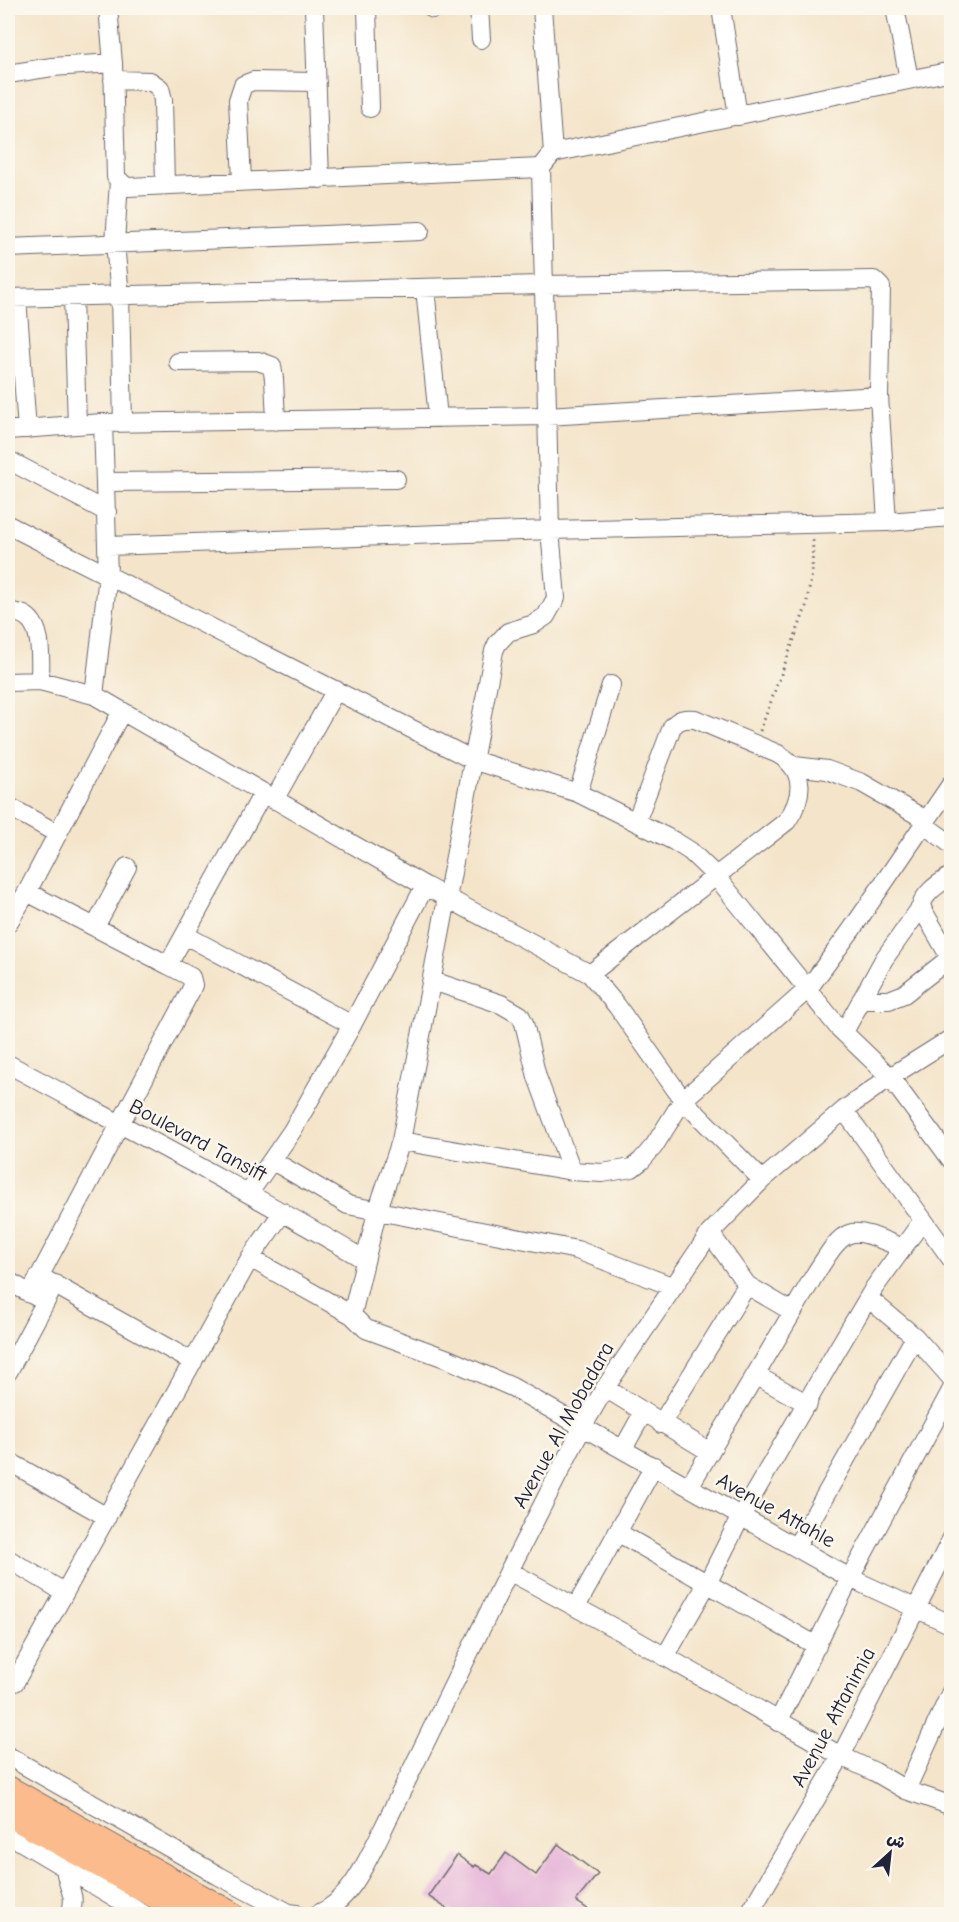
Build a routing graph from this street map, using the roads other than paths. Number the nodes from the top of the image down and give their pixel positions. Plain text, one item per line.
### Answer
1 (108, 8) edge
2 (314, 8) edge
3 (367, 8) edge
4 (479, 8) edge
5 (542, 8) edge
6 (721, 8) edge
7 (894, 8) edge
8 (481, 39) dead end
9 (113, 71) junction
10 (951, 71) edge
11 (8, 74) edge
12 (909, 79) junction
13 (317, 82) junction
14 (370, 108) dead end
15 (738, 116) junction
16 (554, 153) junction
17 (541, 168) junction
18 (320, 178) junction
19 (242, 180) junction
20 (119, 181) junction
21 (165, 185) junction
22 (420, 231) dead end
23 (115, 243) junction
24 (8, 248) edge
25 (542, 285) junction
26 (425, 288) junction
27 (120, 296) junction
28 (73, 297) junction
29 (12, 298) edge
30 (178, 362) dead end
31 (879, 396) junction
32 (548, 416) junction
33 (438, 418) junction
34 (276, 421) junction
35 (103, 423) junction
36 (123, 423) junction
37 (77, 425) junction
38 (27, 429) junction
39 (8, 430) edge
40 (8, 461) edge
41 (396, 479) dead end
42 (106, 482) junction
43 (107, 512) junction
44 (951, 517) edge
45 (887, 522) junction
46 (8, 525) edge
47 (550, 530) junction
48 (32, 537) junction
49 (8, 539) edge
50 (108, 546) junction
51 (108, 575) junction
52 (8, 612) edge
53 (40, 681) junction
54 (8, 682) edge
55 (611, 685) dead end
56 (336, 690) junction
57 (94, 696) junction
58 (122, 711) junction
59 (473, 760) junction
60 (795, 766) junction
61 (951, 783) edge
62 (578, 793) junction
63 (269, 796) junction
64 (8, 806) edge
65 (636, 822) junction
66 (924, 822) junction
67 (58, 834) junction
68 (951, 845) edge
69 (127, 867) dead end
70 (951, 875) edge
71 (716, 876) junction
72 (425, 886) junction
73 (27, 892) junction
74 (448, 898) junction
75 (921, 906) junction
76 (8, 923) edge
77 (95, 927) junction
78 (185, 935) junction
79 (951, 959) edge
80 (168, 965) junction
81 (590, 974) junction
82 (433, 981) junction
83 (808, 989) junction
84 (861, 1000) junction
85 (352, 1025) junction
86 (844, 1032) junction
87 (949, 1045) edge
88 (8, 1064) edge
89 (890, 1077) junction
90 (683, 1100) junction
91 (844, 1110) junction
92 (119, 1124) junction
93 (401, 1141) junction
94 (273, 1161) junction
95 (951, 1161) edge
96 (572, 1171) junction
97 (762, 1180) junction
98 (249, 1193) junction
99 (283, 1212) junction
100 (377, 1212) junction
101 (923, 1220) junction
102 (710, 1233) junction
103 (902, 1248) junction
104 (250, 1258) junction
105 (365, 1260) junction
106 (951, 1260) edge
107 (47, 1280) junction
108 (8, 1281) edge
109 (747, 1285) junction
110 (674, 1287) junction
111 (38, 1298) junction
112 (868, 1298) junction
113 (793, 1312) junction
114 (352, 1315) junction
115 (915, 1337) junction
116 (193, 1362) junction
117 (8, 1372) edge
118 (756, 1376) junction
119 (951, 1379) edge
120 (605, 1388) junction
121 (951, 1389) edge
122 (808, 1404) junction
123 (643, 1413) junction
124 (661, 1424) junction
125 (583, 1426) junction
126 (623, 1449) junction
127 (710, 1452) junction
128 (8, 1461) edge
129 (654, 1466) junction
130 (689, 1487) junction
131 (741, 1516) junction
132 (107, 1517) junction
133 (617, 1533) junction
134 (951, 1538) edge
135 (796, 1547) junction
136 (8, 1559) edge
137 (509, 1571) junction
138 (850, 1578) junction
139 (707, 1584) junction
140 (64, 1592) junction
141 (576, 1607) junction
142 (915, 1608) junction
143 (951, 1625) edge
144 (816, 1646) junction
145 (665, 1657) junction
146 (8, 1678) edge
147 (951, 1690) edge
148 (777, 1722) junction
149 (8, 1756) edge
150 (841, 1756) junction
151 (8, 1788) edge
152 (906, 1790) junction
153 (951, 1806) edge
154 (97, 1807) junction
155 (8, 1814) edge
156 (129, 1826) junction
157 (8, 1834) edge
158 (73, 1849) junction
159 (117, 1849) junction
160 (92, 1873) junction
161 (72, 1906) edge
162 (143, 1914) edge
163 (188, 1914) edge
164 (232, 1914) edge
165 (297, 1914) edge
166 (318, 1914) edge
167 (749, 1914) edge

1 - 9 street
2 - 13 street
3 - 14 street
4 - 8 street
5 - 16 street
6 - 15 street
7 - 12 street
9 - 11 street
9 - 20 street
9 - 21 street
10 - 12 street
12 - 15 street
13 - 18 street
13 - 19 street
15 - 16 street
16 - 17 street
17 - 18 street
17 - 25 street
18 - 19 street
19 - 21 street
20 - 21 street
20 - 23 street
22 - 23 street
23 - 24 street
23 - 27 street
25 - 26 street
25 - 31 street
25 - 32 street
26 - 27 street
26 - 33 street
27 - 28 street
27 - 36 street
28 - 29 street
28 - 37 street
29 - 38 street
30 - 34 street
31 - 32 street
31 - 45 street
32 - 33 street
32 - 47 street
33 - 34 street
34 - 36 street
35 - 36 street
35 - 37 street
35 - 42 street
37 - 38 street
38 - 39 street
40 - 43 street
41 - 42 street
42 - 43 street
43 - 50 street
44 - 45 street
45 - 47 street
46 - 48 street
47 - 50 street
47 - 59 street
48 - 49 street
48 - 51 street
50 - 51 street
51 - 56 street
51 - 57 street
52 - 53 street
53 - 54 street
53 - 57 street
55 - 62 street
56 - 59 street
56 - 63 street
57 - 58 street
58 - 63 street
58 - 67 street
59 - 62 street
59 - 74 street
60 - 65 street
60 - 66 street
60 - 71 street
61 - 66 street
62 - 65 street
63 - 72 street
63 - 78 street
64 - 67 street
65 - 71 street
66 - 68 street
66 - 83 street
67 - 73 street
69 - 77 street
70 - 75 street
71 - 81 street
71 - 83 street
72 - 74 street
72 - 85 street
73 - 76 street
73 - 77 street
74 - 81 street
74 - 82 street
75 - 79 street
75 - 84 street
77 - 80 street
78 - 80 street
78 - 85 street
79 - 84 street
80 - 92 street
81 - 90 street
82 - 93 street
82 - 96 street
83 - 86 street
83 - 90 street
84 - 86 street
85 - 94 street
86 - 89 street
87 - 89 street, Avenue Al Mobadara
88 - 92 street, Boulevard Tansift
89 - 91 street, Avenue Al Mobadara
89 - 95 street
90 - 96 street
90 - 97 street
91 - 97 street, Avenue Al Mobadara
91 - 101 street
92 - 98 street, Boulevard Tansift
92 - 107 street
93 - 96 street
93 - 100 street
94 - 98 street
94 - 100 street
97 - 102 street, Avenue Al Mobadara
98 - 99 street, Boulevard Tansift
99 - 104 street
99 - 105 street, Boulevard Tansift
100 - 105 street
100 - 110 street
101 - 103 street
101 - 106 street
102 - 109 street
102 - 110 street, Avenue Al Mobadara
103 - 112 street
103 - 113 street
104 - 114 street, Avenue Attahle
104 - 116 street
105 - 114 street
107 - 111 street
107 - 116 street
108 - 111 street
109 - 113 street
109 - 124 street
110 - 120 street, Avenue Al Mobadara
111 - 117 street
112 - 115 street
112 - 122 street
113 - 118 street
114 - 125 street, Avenue Attahle
115 - 119 street
115 - 135 street
116 - 132 street
118 - 122 street
118 - 127 street
120 - 123 street
120 - 125 street, Avenue Al Mobadara
121 - 138 street
122 - 131 street
123 - 124 street
123 - 126 street
124 - 127 street
125 - 126 street, Avenue Attahle
125 - 137 street, Avenue Al Mobadara
126 - 129 street, Avenue Attahle
127 - 130 street
128 - 132 street
129 - 130 street, Avenue Attahle
129 - 133 street
130 - 131 street, Avenue Attahle
131 - 135 street, Avenue Attahle
131 - 139 street
132 - 140 street
133 - 139 street
133 - 141 street
134 - 142 street, Avenue Attanimia
135 - 138 street, Avenue Attahle
136 - 140 street
137 - 141 street
137 - 166 street, Avenue Al Mobadara
138 - 142 street, Avenue Attahle
138 - 144 street
139 - 144 street
139 - 145 street
140 - 146 street
141 - 145 street
142 - 143 street, Avenue Attahle
142 - 150 street, Avenue Attanimia
144 - 148 street
145 - 148 street
147 - 152 street
148 - 150 street
149 - 154 street
150 - 152 street
150 - 167 street, Avenue Attanimia
151 - 158 main road
152 - 153 street
154 - 156 street
154 - 158 street
155 - 158 main road
156 - 159 street
156 - 165 street
157 - 158 street
158 - 159 main road
158 - 160 main road
158 - 161 street
159 - 164 main road
160 - 161 street
160 - 162 street
160 - 163 main road

